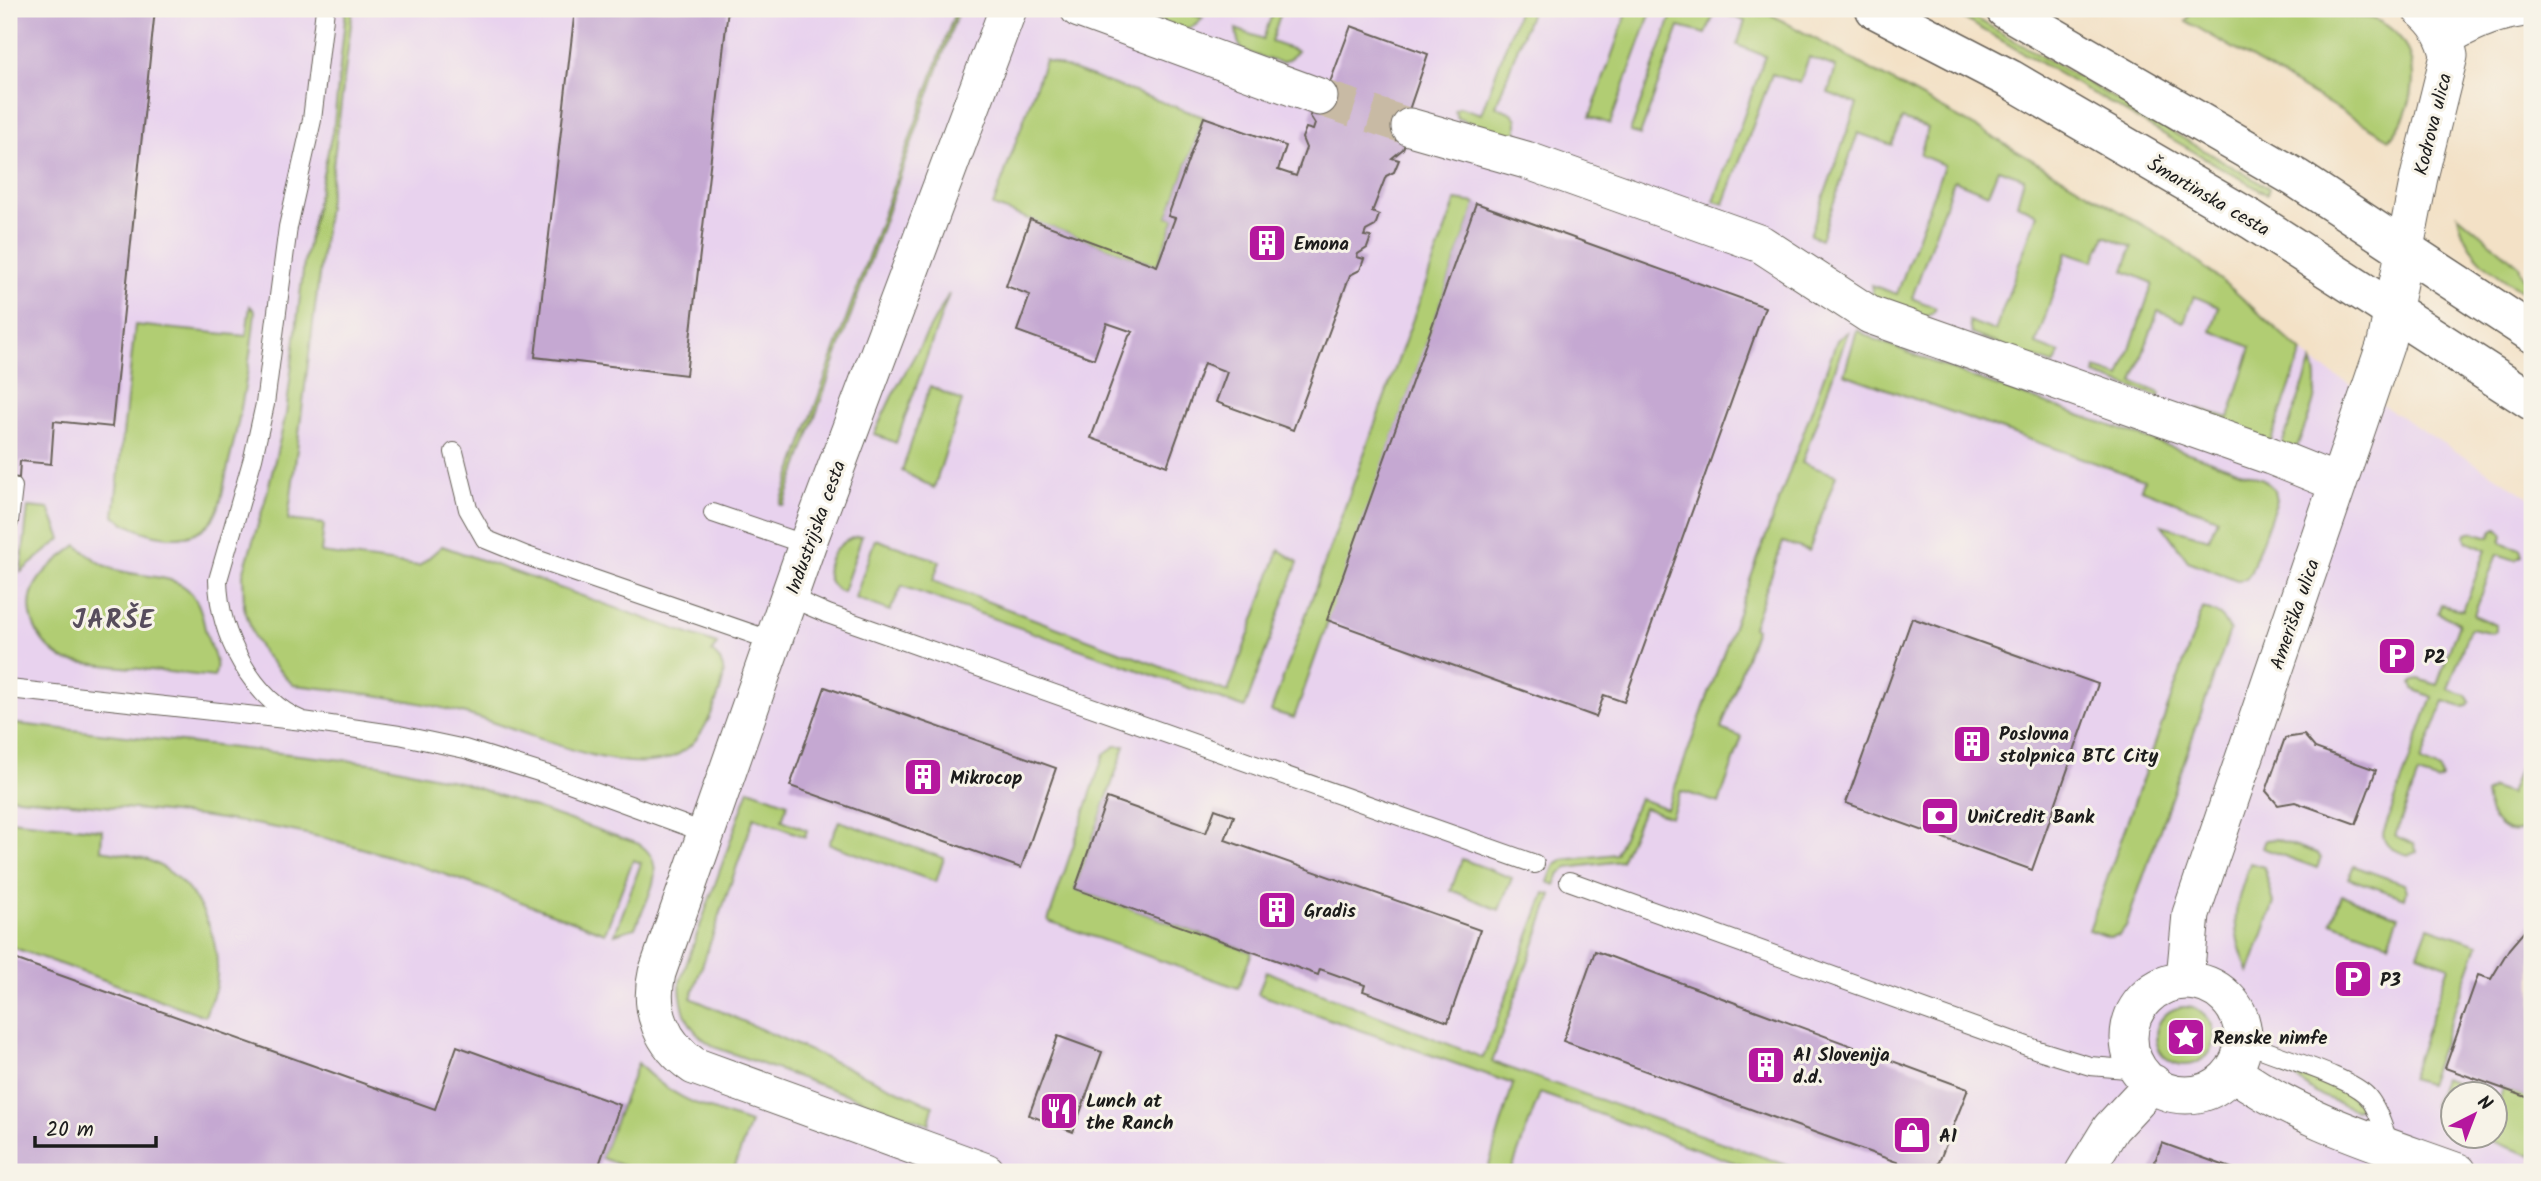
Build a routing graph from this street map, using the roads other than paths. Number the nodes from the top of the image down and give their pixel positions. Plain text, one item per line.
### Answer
1 (326, 9) edge
2 (1008, 9) edge
3 (1079, 9) edge
4 (1875, 9) edge
5 (2005, 9) edge
6 (2421, 9) edge
7 (2519, 9) edge
8 (2444, 37) junction
9 (1319, 97) tunnel mouth
10 (1410, 127) tunnel mouth
11 (2405, 248) junction
12 (2393, 311) junction
13 (2532, 333) edge
14 (2532, 401) edge
15 (454, 452) dead end
16 (2338, 483) junction
17 (13, 487) dead end
18 (713, 513) dead end
19 (9, 522) edge
20 (807, 545) junction
21 (789, 597) junction
22 (773, 640) junction
23 (9, 689) edge
24 (303, 721) junction
25 (706, 833) junction
26 (1535, 864) dead end
27 (1569, 881) dead end
28 (2185, 979) junction
29 (2238, 1057) junction
30 (2146, 1077) junction
31 (986, 1172) edge
32 (2084, 1172) edge
33 (2458, 1172) edge

1 - 24 lane
2 - 20 street, Industrijska cesta
3 - 9 street
4 - 12 main road, Šmartinska cesta
5 - 11 main road
6 - 8 street
7 - 8 street
8 - 11 street, Kodrova ulica
10 - 16 street
11 - 12 street, Ameriška ulica
11 - 13 main road
12 - 14 main road, Šmartinska cesta
12 - 16 street, Ameriška ulica
15 - 22 lane
16 - 28 street, Ameriška ulica
17 - 19 lane
18 - 20 lane
20 - 21 street, Industrijska cesta
21 - 22 street, Industrijska cesta
21 - 26 lane
22 - 25 street, Industrijska cesta
23 - 24 lane
24 - 25 lane
25 - 31 street, Industrijska cesta
27 - 30 lane
28 - 29 street
28 - 30 street
29 - 30 street
29 - 33 street
30 - 32 street

